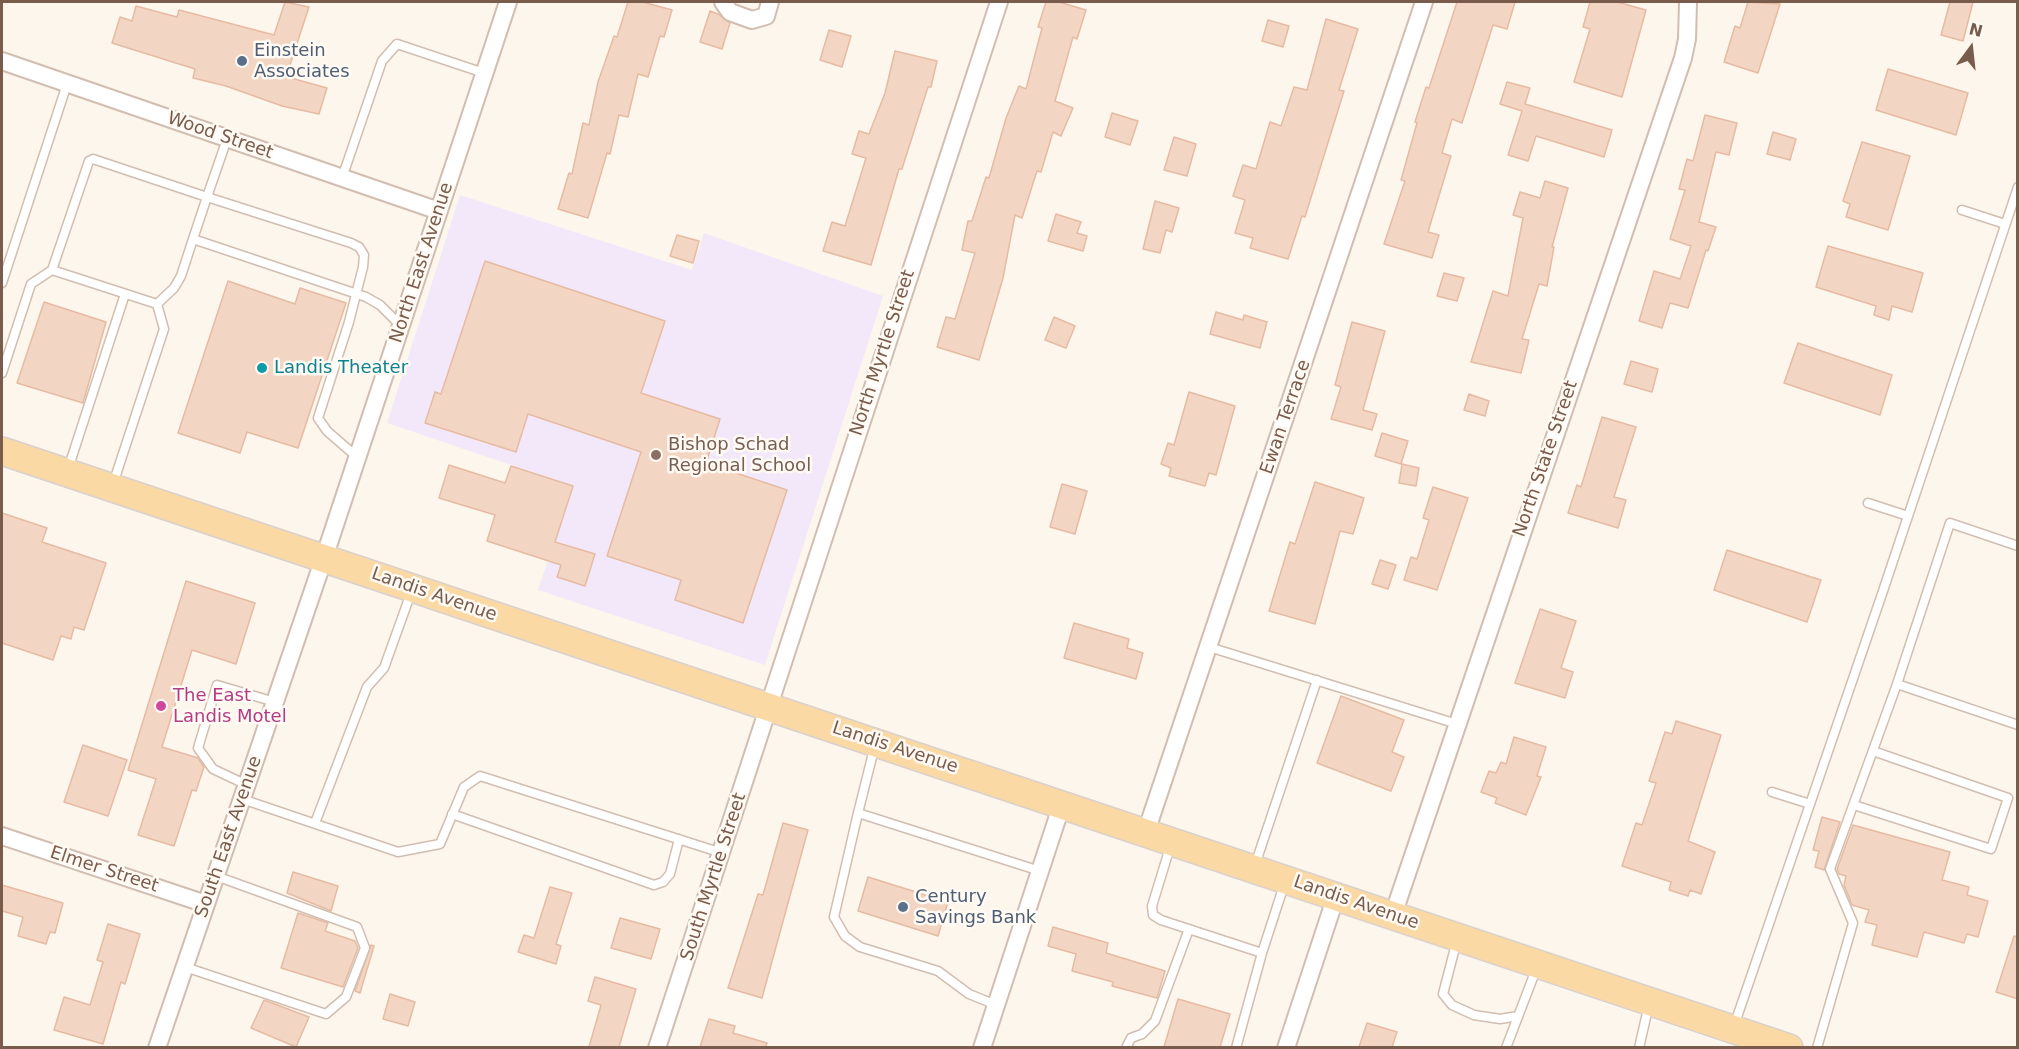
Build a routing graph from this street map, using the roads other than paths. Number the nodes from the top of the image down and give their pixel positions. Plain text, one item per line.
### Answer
1 (508, 2) edge
2 (723, 2) edge
3 (770, 2) edge
4 (999, 2) edge
5 (1424, 2) edge
6 (1688, 2) edge
7 (2, 61) edge
8 (484, 73) junction
9 (67, 84) junction
10 (227, 139) junction
11 (342, 178) junction
12 (2018, 187) edge
13 (207, 197) junction
14 (1962, 210) dead end
15 (439, 211) junction
16 (2005, 224) junction
17 (193, 239) junction
18 (52, 270) junction
19 (2, 283) edge
20 (125, 294) junction
21 (356, 294) junction
22 (157, 304) junction
23 (400, 326) junction
24 (2, 373) edge
25 (2, 451) edge
26 (357, 457) junction
27 (67, 472) junction
28 (112, 487) junction
29 (1868, 503) dead end
30 (1908, 516) junction
31 (2018, 546) edge
32 (324, 558) junction
33 (412, 588) junction
34 (1209, 647) junction
35 (1317, 680) junction
36 (1897, 684) junction
37 (275, 702) junction
38 (770, 706) junction
39 (1457, 724) junction
40 (2018, 725) edge
41 (875, 742) junction
42 (1873, 751) junction
43 (244, 792) junction
44 (1772, 792) dead end
45 (1062, 804) junction
46 (1810, 804) junction
47 (1854, 805) junction
48 (858, 813) junction
49 (452, 814) junction
50 (315, 823) junction
51 (1146, 832) junction
52 (2, 836) edge
53 (679, 839) junction
54 (1172, 841) junction
55 (722, 853) junction
56 (1253, 868) junction
57 (1040, 871) junction
58 (216, 876) junction
59 (1286, 879) junction
60 (1336, 896) junction
61 (206, 904) junction
62 (1393, 915) junction
63 (1189, 929) junction
64 (1458, 937) junction
65 (1262, 953) junction
66 (1538, 964) junction
67 (185, 967) junction
68 (1650, 1001) junction
69 (996, 1005) junction
70 (1518, 1016) junction
71 (1746, 1038) edge
72 (157, 1047) edge
73 (657, 1047) edge
74 (982, 1047) edge
75 (1126, 1047) edge
76 (1236, 1047) edge
77 (1286, 1047) edge
78 (1506, 1047) edge
79 (1639, 1047) edge
80 (1789, 1047) edge
81 (1817, 1047) edge

1 - 8 street, North East Avenue
2 - 3 street
4 - 38 street, North Myrtle Street
5 - 34 street, Ewan Terrace
6 - 39 street, North State Street
7 - 9 street, Wood Street
8 - 11 lane
8 - 15 street, North East Avenue
9 - 10 street, Wood Street
9 - 19 lane
10 - 11 street, Wood Street
10 - 13 lane
11 - 15 street, Wood Street
12 - 16 lane
13 - 17 lane
13 - 18 lane
13 - 21 lane
14 - 16 lane
15 - 23 street, North East Avenue
16 - 30 lane
17 - 21 lane
17 - 22 lane
18 - 20 lane
18 - 24 lane
20 - 22 lane
20 - 27 lane
21 - 23 lane
21 - 26 lane
22 - 28 lane
23 - 26 street, North East Avenue
25 - 27 main road, Landis Avenue
26 - 32 street, North East Avenue
27 - 28 main road, Landis Avenue
28 - 32 main road, Landis Avenue
29 - 30 lane
30 - 46 lane
31 - 36 lane
32 - 33 main road, Landis Avenue
32 - 37 street, South East Avenue
33 - 38 main road, Landis Avenue
33 - 50 lane
34 - 35 lane
34 - 51 street, Ewan Terrace
35 - 39 lane
35 - 56 lane
36 - 40 lane
36 - 42 lane
37 - 43 street, South East Avenue
37 - 43 lane
38 - 41 main road, Landis Avenue
38 - 55 street, South Myrtle Street
39 - 62 street, North State Street
41 - 45 main road, Landis Avenue
41 - 48 lane
42 - 47 lane
42 - 47 lane
43 - 50 lane
43 - 58 street, South East Avenue
44 - 46 lane
45 - 51 main road, Landis Avenue
45 - 57 street
46 - 71 lane
47 - 81 lane
48 - 57 lane
48 - 69 lane
49 - 50 lane
49 - 53 lane
49 - 53 lane
51 - 54 main road, Landis Avenue
52 - 61 street, Elmer Street
53 - 55 lane
54 - 56 main road, Landis Avenue
54 - 63 lane
55 - 73 street, South Myrtle Street
56 - 59 main road, Landis Avenue
57 - 69 street
58 - 61 street, South East Avenue
58 - 67 lane
59 - 60 main road, Landis Avenue
59 - 65 lane
60 - 62 main road, Landis Avenue
60 - 77 street
61 - 67 street, South East Avenue
62 - 64 main road, Landis Avenue
63 - 65 lane
63 - 75 lane
64 - 66 main road, Landis Avenue
64 - 70 lane
65 - 76 lane
66 - 68 main road, Landis Avenue
66 - 70 lane
67 - 72 street, South East Avenue
68 - 71 main road, Landis Avenue
68 - 79 lane
69 - 74 street
70 - 78 lane
71 - 80 main road, Landis Avenue

